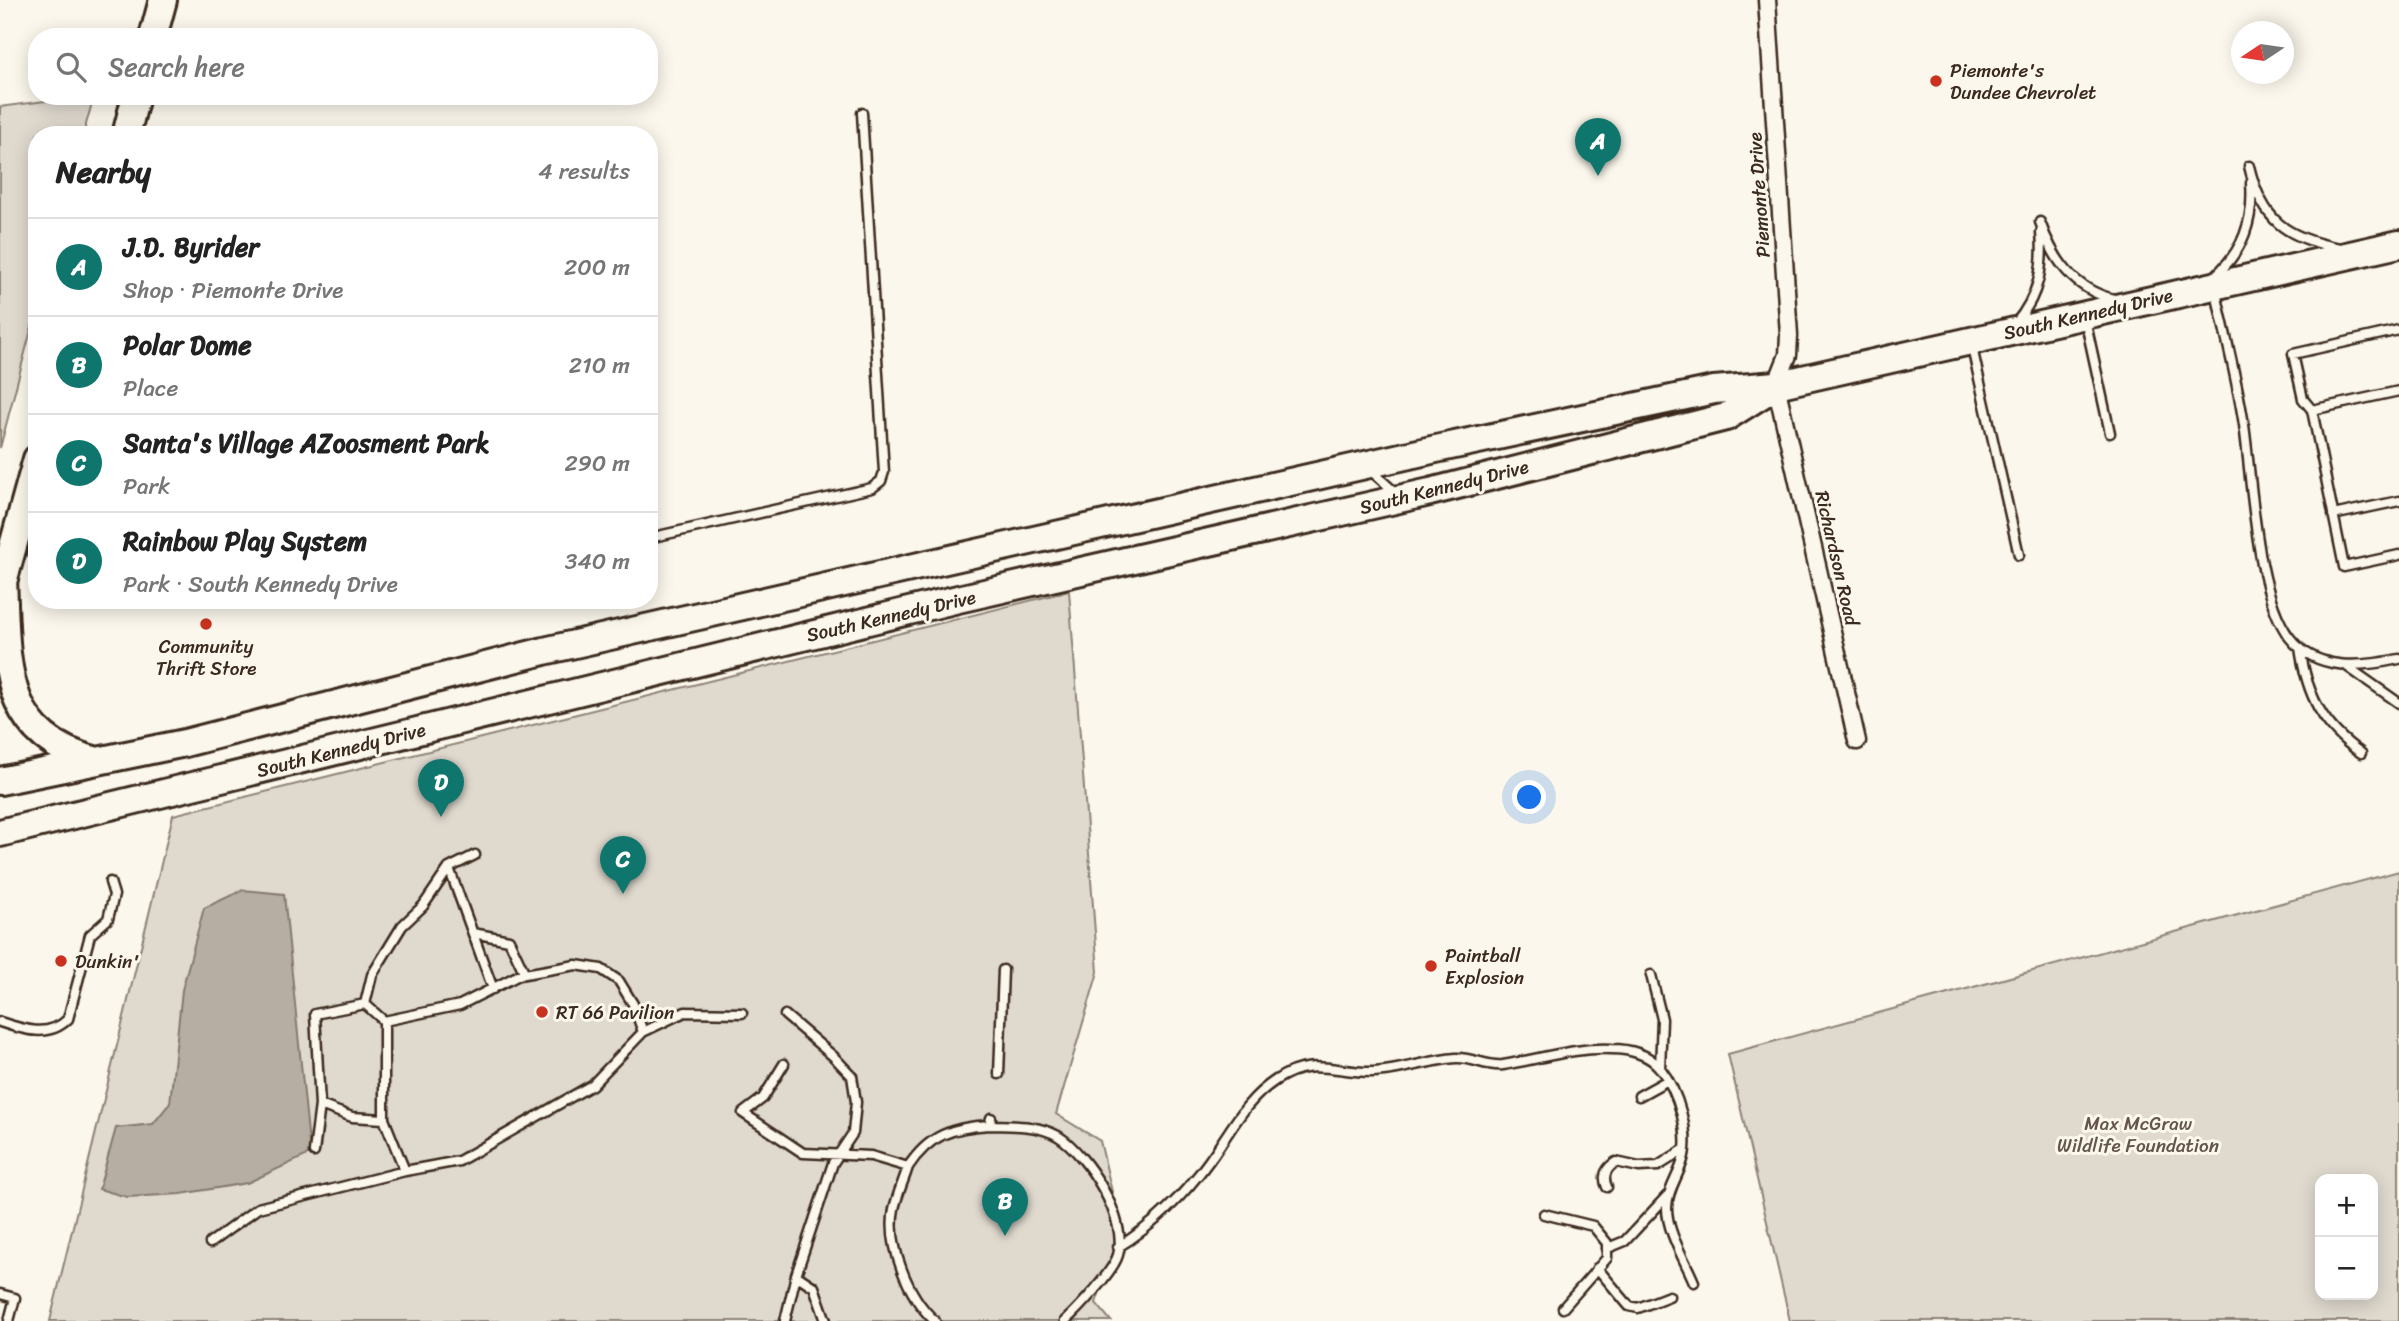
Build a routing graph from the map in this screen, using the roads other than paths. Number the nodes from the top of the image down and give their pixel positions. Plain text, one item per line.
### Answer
1 (163, 0) edge
2 (1768, 0) edge
3 (155, 28) edge
4 (134, 105) edge
5 (862, 113) dead end
6 (128, 126) edge
7 (2399, 244) edge
8 (2364, 252) junction
9 (2207, 287) junction
10 (2140, 302) junction
11 (2084, 315) junction
12 (2399, 330) edge
13 (2005, 333) junction
14 (1971, 340) junction
15 (1776, 385) junction
16 (2399, 391) edge
17 (2312, 410) junction
18 (2110, 433) dead end
19 (1365, 466) junction
20 (28, 491) edge
21 (1402, 499) junction
22 (2399, 501) edge
23 (2333, 515) junction
24 (658, 536) edge
25 (2019, 555) dead end
26 (2399, 555) edge
27 (2, 585) edge
28 (2300, 647) junction
29 (2399, 659) edge
30 (2345, 665) junction
31 (2399, 703) edge
32 (1857, 741) dead end
33 (2361, 753) dead end
34 (99, 762) junction
35 (0, 781) edge
36 (0, 833) edge
37 (475, 855) dead end
38 (449, 868) junction
39 (110, 882) dead end
40 (473, 933) junction
41 (1003, 970) dead end
42 (525, 974) junction
43 (1651, 975) dead end
44 (493, 989) junction
45 (365, 1004) junction
46 (742, 1013) dead end
47 (785, 1015) dead end
48 (384, 1021) junction
49 (0, 1022) edge
50 (643, 1032) junction
51 (784, 1065) dead end
52 (1661, 1068) junction
53 (999, 1074) dead end
54 (1668, 1080) junction
55 (1639, 1096) dead end
56 (320, 1105) junction
57 (384, 1119) junction
58 (1685, 1149) junction
59 (314, 1152) dead end
60 (839, 1154) junction
61 (908, 1167) junction
62 (405, 1171) junction
63 (1607, 1187) dead end
64 (1669, 1193) junction
65 (1544, 1214) dead end
66 (210, 1243) dead end
67 (1118, 1247) junction
68 (1608, 1248) junction
69 (1597, 1268) junction
70 (796, 1275) junction
71 (1693, 1282) dead end
72 (0, 1294) edge
73 (1669, 1296) dead end
74 (1563, 1308) dead end
75 (9, 1321) edge
76 (785, 1321) edge
77 (826, 1321) edge
78 (934, 1321) edge
79 (1065, 1321) edge

1 - 3 main road
2 - 15 street, Piemonte Drive
4 - 6 main road
5 - 24 lane
7 - 8 main road, South Kennedy Drive
8 - 9 main road, South Kennedy Drive
8 - 9 lane
9 - 10 main road, South Kennedy Drive
9 - 28 lane
10 - 11 main road, South Kennedy Drive
10 - 13 lane
11 - 13 main road, South Kennedy Drive
11 - 18 lane
12 - 17 lane
13 - 14 main road, South Kennedy Drive
14 - 15 main road, South Kennedy Drive
14 - 25 lane
15 - 19 main road, South Kennedy Drive
15 - 21 main road, South Kennedy Drive
15 - 32 street, Richardson Road
16 - 17 lane
17 - 23 lane
19 - 21 lane
19 - 34 main road, South Kennedy Drive
20 - 27 main road
21 - 36 main road, South Kennedy Drive
22 - 23 lane
23 - 26 lane
27 - 34 main road
28 - 30 lane
28 - 33 lane
29 - 30 lane
30 - 31 lane
34 - 35 main road, South Kennedy Drive
37 - 38 lane
38 - 40 lane
38 - 45 lane
39 - 49 lane
40 - 42 lane
40 - 44 lane
41 - 53 lane
42 - 44 lane
42 - 50 lane
43 - 52 lane
44 - 48 lane
45 - 48 lane
45 - 56 lane
46 - 50 lane
47 - 60 lane
48 - 57 lane
50 - 62 lane
51 - 60 lane
52 - 54 lane
52 - 67 lane
54 - 55 lane
54 - 58 lane
56 - 57 lane
56 - 59 lane
57 - 62 lane
58 - 63 lane
58 - 64 lane
60 - 61 lane
60 - 70 lane
61 - 67 lane
61 - 78 lane
62 - 66 lane
64 - 68 lane
64 - 71 lane
65 - 68 lane
67 - 79 lane
68 - 69 lane
69 - 73 lane
69 - 74 lane
70 - 76 lane
70 - 77 lane
72 - 75 lane

